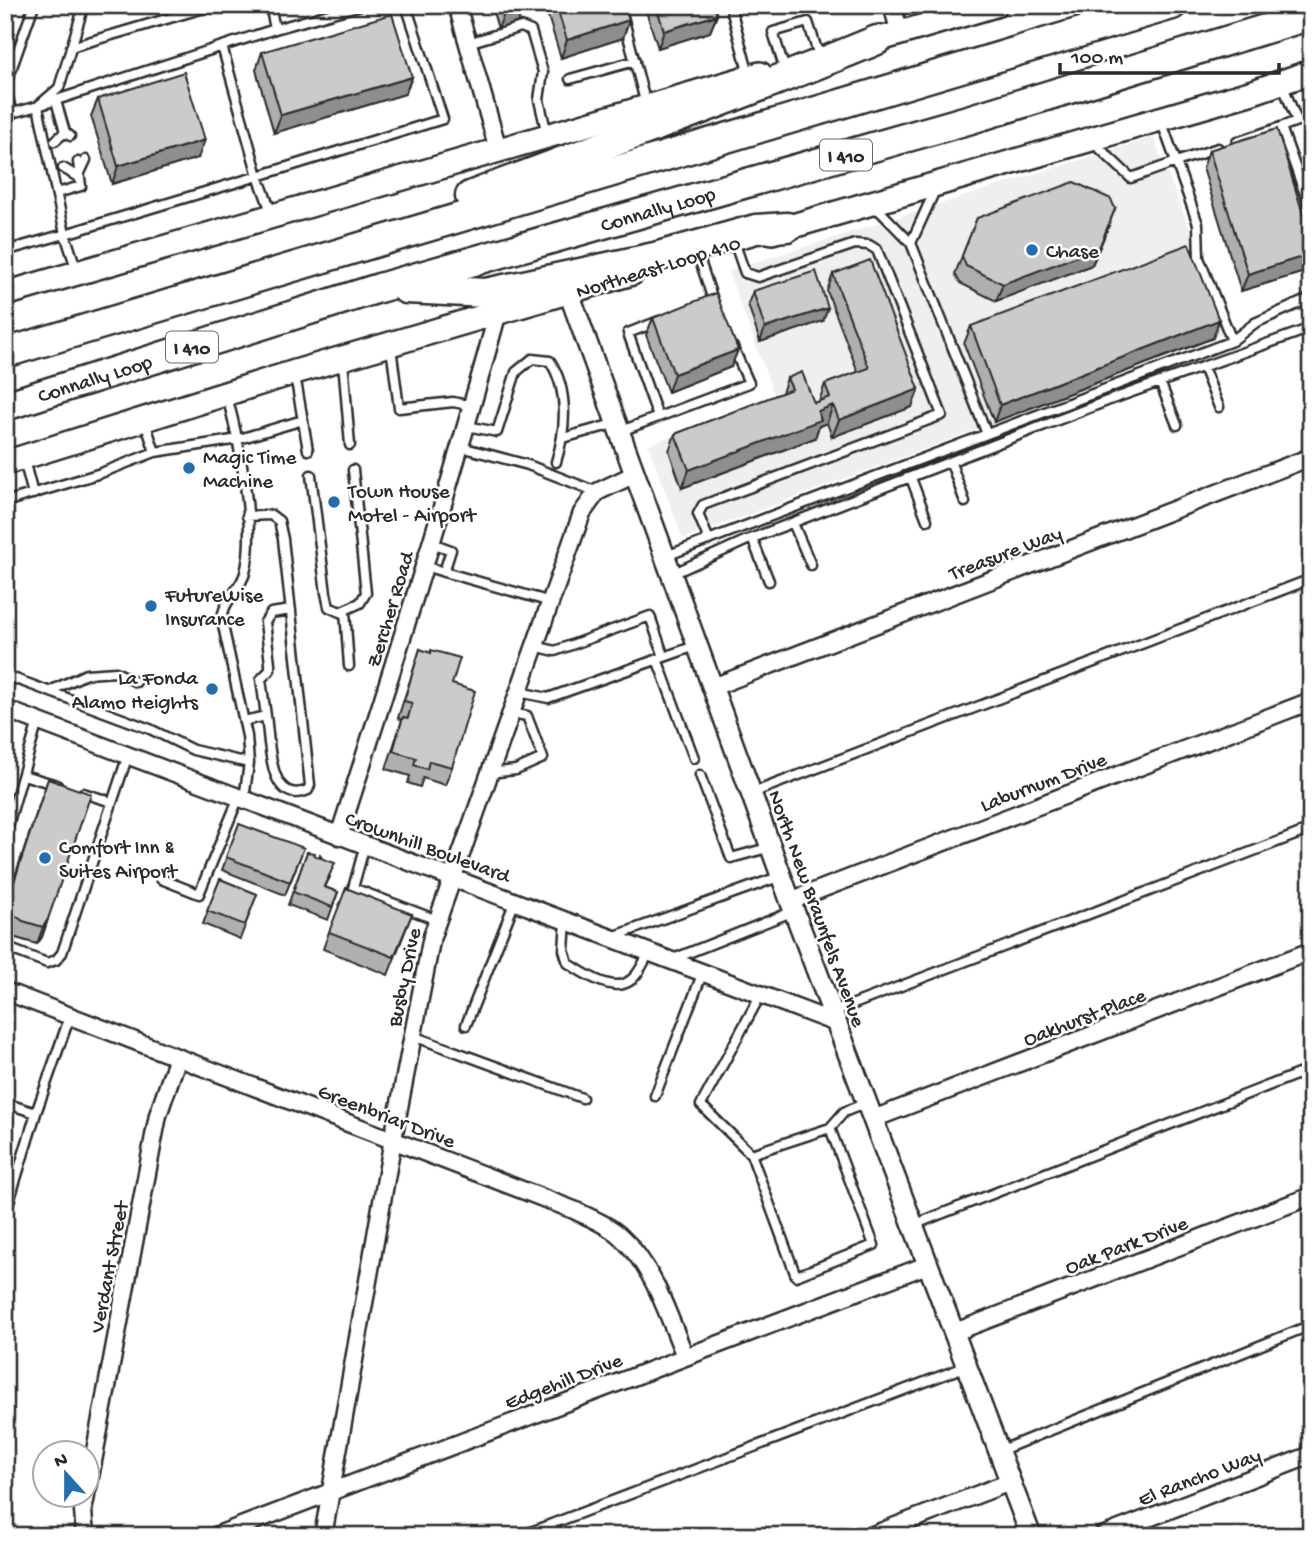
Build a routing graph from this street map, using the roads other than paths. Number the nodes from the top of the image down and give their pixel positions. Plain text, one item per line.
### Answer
1 (34, 5) edge
2 (84, 5) edge
3 (214, 5) edge
4 (270, 5) edge
5 (361, 5) edge
6 (406, 5) edge
7 (457, 5) edge
8 (620, 5) edge
9 (730, 5) edge
10 (892, 5) edge
11 (995, 5) edge
12 (1172, 5) edge
13 (1311, 15) edge
14 (275, 29) junction
15 (888, 37) junction
16 (468, 43) junction
17 (222, 46) junction
18 (71, 47) junction
19 (820, 60) junction
20 (635, 61) junction
21 (784, 67) junction
22 (1311, 72) edge
23 (749, 78) junction
24 (570, 79) dead end
25 (1281, 82) junction
26 (5, 87) edge
27 (56, 101) junction
28 (38, 106) junction
29 (647, 108) junction
30 (9, 114) edge
31 (1161, 119) junction
32 (1311, 120) edge
33 (1297, 121) junction
34 (1281, 127) junction
35 (547, 135) junction
36 (66, 136) dead end
37 (1091, 140) junction
38 (498, 149) junction
39 (1176, 162) junction
40 (258, 176) junction
41 (78, 177) junction
42 (937, 185) junction
43 (57, 193) junction
44 (873, 204) junction
45 (1311, 211) edge
46 (273, 215) junction
47 (787, 227) junction
48 (65, 234) junction
49 (911, 243) junction
50 (735, 244) junction
51 (5, 251) edge
52 (698, 254) junction
53 (275, 271) junction
54 (77, 272) junction
55 (379, 288) junction
56 (569, 293) junction
57 (5, 294) edge
58 (1311, 298) edge
59 (713, 300) junction
60 (701, 304) edge
61 (498, 312) junction
62 (718, 312) edge
63 (664, 319) edge
64 (1311, 328) edge
65 (728, 335) edge
66 (1232, 341) junction
67 (391, 344) junction
68 (5, 353) edge
69 (342, 358) junction
70 (1203, 367) junction
71 (295, 372) junction
72 (1160, 382) junction
73 (226, 393) junction
74 (5, 406) edge
75 (473, 406) junction
76 (1219, 407) dead end
77 (658, 417) junction
78 (144, 419) junction
79 (303, 420) junction
80 (1177, 425) dead end
81 (467, 426) junction
82 (619, 427) junction
83 (987, 434) junction
84 (239, 439) junction
85 (563, 439) junction
86 (350, 445) dead end
87 (461, 447) junction
88 (308, 450) dead end
89 (155, 452) junction
90 (1311, 457) edge
91 (14, 460) edge
92 (556, 463) dead end
93 (951, 463) junction
94 (353, 470) dead end
95 (635, 474) junction
96 (311, 475) dead end
97 (911, 478) junction
98 (597, 492) junction
99 (33, 494) junction
100 (5, 502) edge
101 (965, 502) dead end
102 (247, 516) junction
103 (927, 520) dead end
104 (793, 523) junction
105 (752, 538) junction
106 (709, 540) junction
107 (432, 543) junction
108 (669, 565) junction
109 (811, 565) dead end
110 (425, 566) junction
111 (444, 572) junction
112 (1311, 579) edge
113 (769, 581) dead end
114 (551, 602) junction
115 (291, 610) junction
116 (345, 611) junction
117 (698, 645) junction
118 (535, 646) junction
119 (661, 658) junction
120 (5, 666) edge
121 (349, 666) dead end
122 (6, 679) edge
123 (136, 682) dead end
124 (713, 687) junction
125 (50, 691) junction
126 (519, 692) junction
127 (1311, 701) edge
128 (5, 709) edge
129 (511, 713) junction
130 (266, 716) junction
131 (38, 721) junction
132 (244, 721) junction
133 (128, 755) junction
134 (694, 758) dead end
135 (249, 764) junction
136 (489, 773) junction
137 (23, 775) junction
138 (700, 775) dead end
139 (61, 786) edge
140 (74, 790) edge
141 (752, 793) junction
142 (241, 798) junction
143 (113, 802) junction
144 (1311, 829) edge
145 (5, 836) edge
146 (339, 836) junction
147 (365, 845) junction
148 (771, 847) junction
149 (452, 876) junction
150 (782, 876) junction
151 (161, 879) dead end
152 (515, 901) junction
153 (792, 906) junction
154 (437, 920) junction
155 (566, 920) junction
156 (612, 937) junction
157 (5, 947) edge
158 (1311, 951) edge
159 (650, 952) junction
160 (670, 960) junction
161 (703, 972) junction
162 (5, 991) edge
163 (761, 994) junction
164 (70, 1016) junction
165 (834, 1017) junction
166 (466, 1025) dead end
167 (413, 1035) junction
168 (178, 1057) junction
169 (1311, 1069) edge
170 (655, 1096) dead end
171 (582, 1098) dead end
172 (5, 1103) edge
173 (870, 1111) junction
174 (36, 1113) junction
175 (830, 1128) junction
176 (393, 1139) junction
177 (751, 1154) junction
178 (1311, 1196) edge
179 (5, 1215) edge
180 (912, 1225) junction
181 (927, 1265) junction
182 (1311, 1325) edge
183 (956, 1332) junction
184 (685, 1356) junction
185 (967, 1366) junction
186 (97, 1440) edge
187 (999, 1451) junction
188 (1311, 1455) edge
189 (1010, 1482) junction
190 (332, 1491) junction
191 (83, 1510) edge
192 (85, 1536) edge
193 (215, 1536) edge
194 (323, 1536) edge
195 (520, 1536) edge
196 (870, 1536) edge
197 (1031, 1536) edge
198 (1102, 1536) edge

1 - 26 lane
2 - 18 lane
3 - 18 lane
4 - 14 lane
5 - 14 lane
6 - 40 lane
7 - 16 street
8 - 20 lane
9 - 23 lane
10 - 15 street
11 - 15 main road
12 - 53 highway, I 410
13 - 55 highway, Connally Loop / I 410
14 - 17 lane
15 - 19 highway
16 - 35 lane
16 - 38 street
17 - 27 lane
17 - 40 lane
18 - 28 lane
19 - 21 main road
19 - 21 lane
19 - 53 highway
20 - 24 lane
20 - 29 lane
21 - 23 main road
22 - 25 main road, Northeast Loop 410
23 - 29 main road
25 - 31 main road, Northeast Loop 410
25 - 33 lane
26 - 30 lane
27 - 28 lane
27 - 36 lane
28 - 30 lane
28 - 43 lane
29 - 35 main road
31 - 37 main road, Northeast Loop 410
31 - 39 lane
32 - 33 lane
33 - 34 lane
34 - 39 lane
34 - 45 lane
35 - 38 main road
37 - 39 lane
37 - 42 main road, Northeast Loop 410
38 - 46 main road
39 - 66 lane
40 - 46 lane
40 - 48 lane
41 - 41 lane
41 - 43 lane
42 - 44 main road, Northeast Loop 410
42 - 49 lane
43 - 48 lane
44 - 47 main road, Northeast Loop 410
44 - 49 lane
46 - 54 main road
47 - 50 main road, Northeast Loop 410
47 - 55 highway
48 - 51 lane
48 - 54 lane
49 - 83 lane
50 - 52 main road, Northeast Loop 410
50 - 106 lane
52 - 56 main road, Northeast Loop 410
52 - 59 lane
53 - 68 highway, I 410
54 - 57 main road
55 - 74 highway, Connally Loop / I 410
56 - 61 main road, Northeast Loop 410
56 - 82 street, North New Braunfels Avenue
58 - 66 lane
59 - 60 lane
59 - 62 lane
61 - 67 main road, Northeast Loop 410
61 - 75 street, Zercher Road
63 - 77 lane
64 - 70 lane
65 - 77 lane
66 - 83 lane
67 - 69 main road, Northeast Loop 410
67 - 75 lane
69 - 71 main road, Northeast Loop 410
69 - 86 lane
70 - 72 lane
70 - 76 lane
71 - 73 main road, Northeast Loop 410
71 - 79 lane
72 - 80 lane
72 - 93 lane
73 - 78 main road, Northeast Loop 410
73 - 84 lane
75 - 81 street, Zercher Road
77 - 82 lane
78 - 89 lane
78 - 91 main road, Northeast Loop 410
79 - 84 lane
79 - 88 lane
81 - 85 lane
81 - 87 street, Zercher Road
82 - 85 lane
82 - 95 street, North New Braunfels Avenue
83 - 106 lane
84 - 89 lane
84 - 102 lane
85 - 92 lane
87 - 98 lane
87 - 107 street, Zercher Road
89 - 99 lane
90 - 124 street, Treasure Way
91 - 99 lane
93 - 97 lane
93 - 101 lane
94 - 116 lane
95 - 98 street
95 - 108 street, North New Braunfels Avenue
96 - 116 lane
97 - 103 lane
97 - 104 lane
98 - 114 street, Busby Drive
99 - 100 lane
102 - 115 lane
102 - 132 lane
104 - 105 lane
104 - 109 lane
105 - 108 lane
105 - 113 lane
106 - 108 lane
107 - 110 street, Zercher Road
107 - 111 lane
108 - 117 street, North New Braunfels Avenue
110 - 111 lane
110 - 146 street, Zercher Road
111 - 114 lane
112 - 141 lane
114 - 118 street, Busby Drive
115 - 130 lane
115 - 130 lane
116 - 121 lane
117 - 119 lane
117 - 124 street, North New Braunfels Avenue
118 - 119 lane
118 - 126 street, Busby Drive
119 - 126 lane
119 - 134 lane
120 - 122 lane
122 - 125 lane
123 - 125 lane
124 - 141 street, North New Braunfels Avenue
125 - 135 lane
126 - 129 street, Busby Drive
127 - 153 street, Laburnum Drive
128 - 131 street, Crownhill Boulevard
129 - 136 street, Busby Drive
129 - 136 lane
130 - 132 lane
131 - 133 street, Crownhill Boulevard
131 - 137 lane
132 - 135 lane
133 - 142 street, Crownhill Boulevard
133 - 143 lane
135 - 142 lane
136 - 149 street, Busby Drive
137 - 139 lane
137 - 145 lane
138 - 148 lane
140 - 143 lane
141 - 148 street, North New Braunfels Avenue
142 - 146 street, Crownhill Boulevard
142 - 151 lane
143 - 157 lane
144 - 165 lane
146 - 147 street, Crownhill Boulevard
147 - 149 street, Crownhill Boulevard
147 - 154 lane
148 - 150 street, North New Braunfels Avenue
149 - 152 street, Crownhill Boulevard
149 - 154 street, Busby Drive
150 - 153 street, North New Braunfels Avenue
150 - 156 lane
152 - 155 street, Crownhill Boulevard
152 - 166 lane
153 - 160 lane
153 - 165 street, North New Braunfels Avenue
154 - 167 street, Busby Drive
155 - 156 street, Crownhill Boulevard
155 - 159 lane
156 - 159 street, Crownhill Boulevard
158 - 173 street, Oakhurst Place
159 - 160 street, Crownhill Boulevard
160 - 161 street, Crownhill Boulevard
161 - 163 street, Crownhill Boulevard
161 - 170 lane
162 - 164 street, Greenbriar Drive
163 - 165 street, Crownhill Boulevard
163 - 177 lane
164 - 168 street, Greenbriar Drive
164 - 174 lane
165 - 173 street, North New Braunfels Avenue
167 - 171 lane
167 - 176 street, Busby Drive
168 - 176 street, Greenbriar Drive
168 - 186 street, Verdant Street
169 - 180 lane
172 - 174 lane
173 - 175 lane
173 - 180 street, North New Braunfels Avenue
174 - 179 lane
175 - 177 lane
175 - 177 lane
176 - 184 street, Greenbriar Drive
176 - 190 street, Busby Drive
178 - 183 street, Oak Park Drive
180 - 181 street, North New Braunfels Avenue
181 - 183 street, North New Braunfels Avenue
181 - 184 street, Edgehill Drive
182 - 187 lane
183 - 185 street, North New Braunfels Avenue
184 - 190 street, Edgehill Drive
185 - 187 street, North New Braunfels Avenue
185 - 195 lane
187 - 189 street, North New Braunfels Avenue
188 - 198 street, El Rancho Way
189 - 196 street
189 - 197 street, North New Braunfels Avenue
190 - 193 street, Edgehill Drive
190 - 194 street, Busby Drive
191 - 192 street

